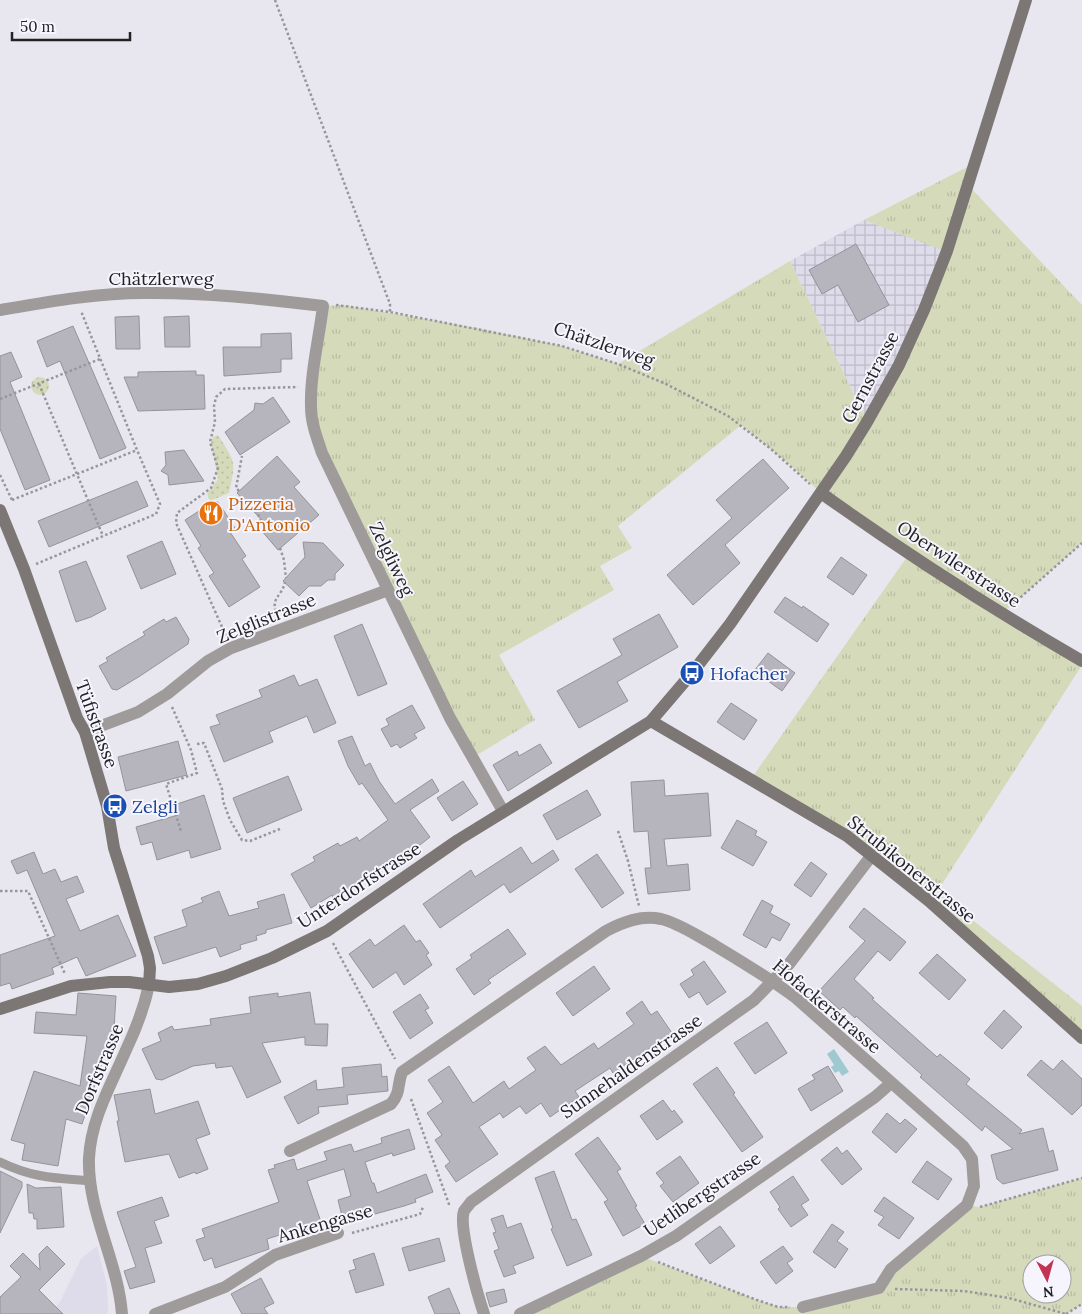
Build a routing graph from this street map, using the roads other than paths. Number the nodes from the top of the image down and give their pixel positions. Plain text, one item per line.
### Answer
1 (1026, 0) edge
2 (323, 306) joint
3 (0, 310) edge
4 (821, 493) junction
5 (0, 510) edge
6 (388, 590) junction
7 (1082, 661) edge
8 (651, 721) junction
9 (85, 732) junction
10 (503, 811) junction
11 (872, 855) junction
12 (774, 981) junction
13 (149, 985) junction
14 (0, 1009) edge
15 (1082, 1038) edge
16 (890, 1083) junction
17 (290, 1150) dead end
18 (0, 1162) edge
19 (91, 1181) junction
20 (338, 1233) road end
21 (803, 1307) road end
22 (122, 1314) edge
23 (155, 1314) edge
24 (484, 1314) edge
25 (520, 1314) edge

1 - 4 street, Gernstrasse
2 - 3 street, Chätzlerweg
2 - 6 street, Zelgliweg
4 - 7 street, Oberwilerstrasse
4 - 8 street, Gernstrasse
5 - 9 street, Tüfistrasse
6 - 9 street, Zelglistrasse
6 - 10 street, Zelgliweg
8 - 10 street, Unterdorfstrasse
8 - 11 street, Strubikonerstrasse
9 - 13 street, Tüfistrasse
10 - 13 street, Unterdorfstrasse
11 - 12 street, Sunnehaldenstrasse
11 - 15 street, Strubikonerstrasse
12 - 16 street, Hofackerstrasse
12 - 17 street, Hofackerstrasse
12 - 24 street, Sunnehaldenstrasse
13 - 14 street, Unterdorfstrasse
13 - 19 street, Dorfstrasse
16 - 21 street, Hofackerstrasse
16 - 25 street, Uetlibergstrasse
18 - 19 lane
19 - 22 street, Dorfstrasse
20 - 23 street, Ankengasse

